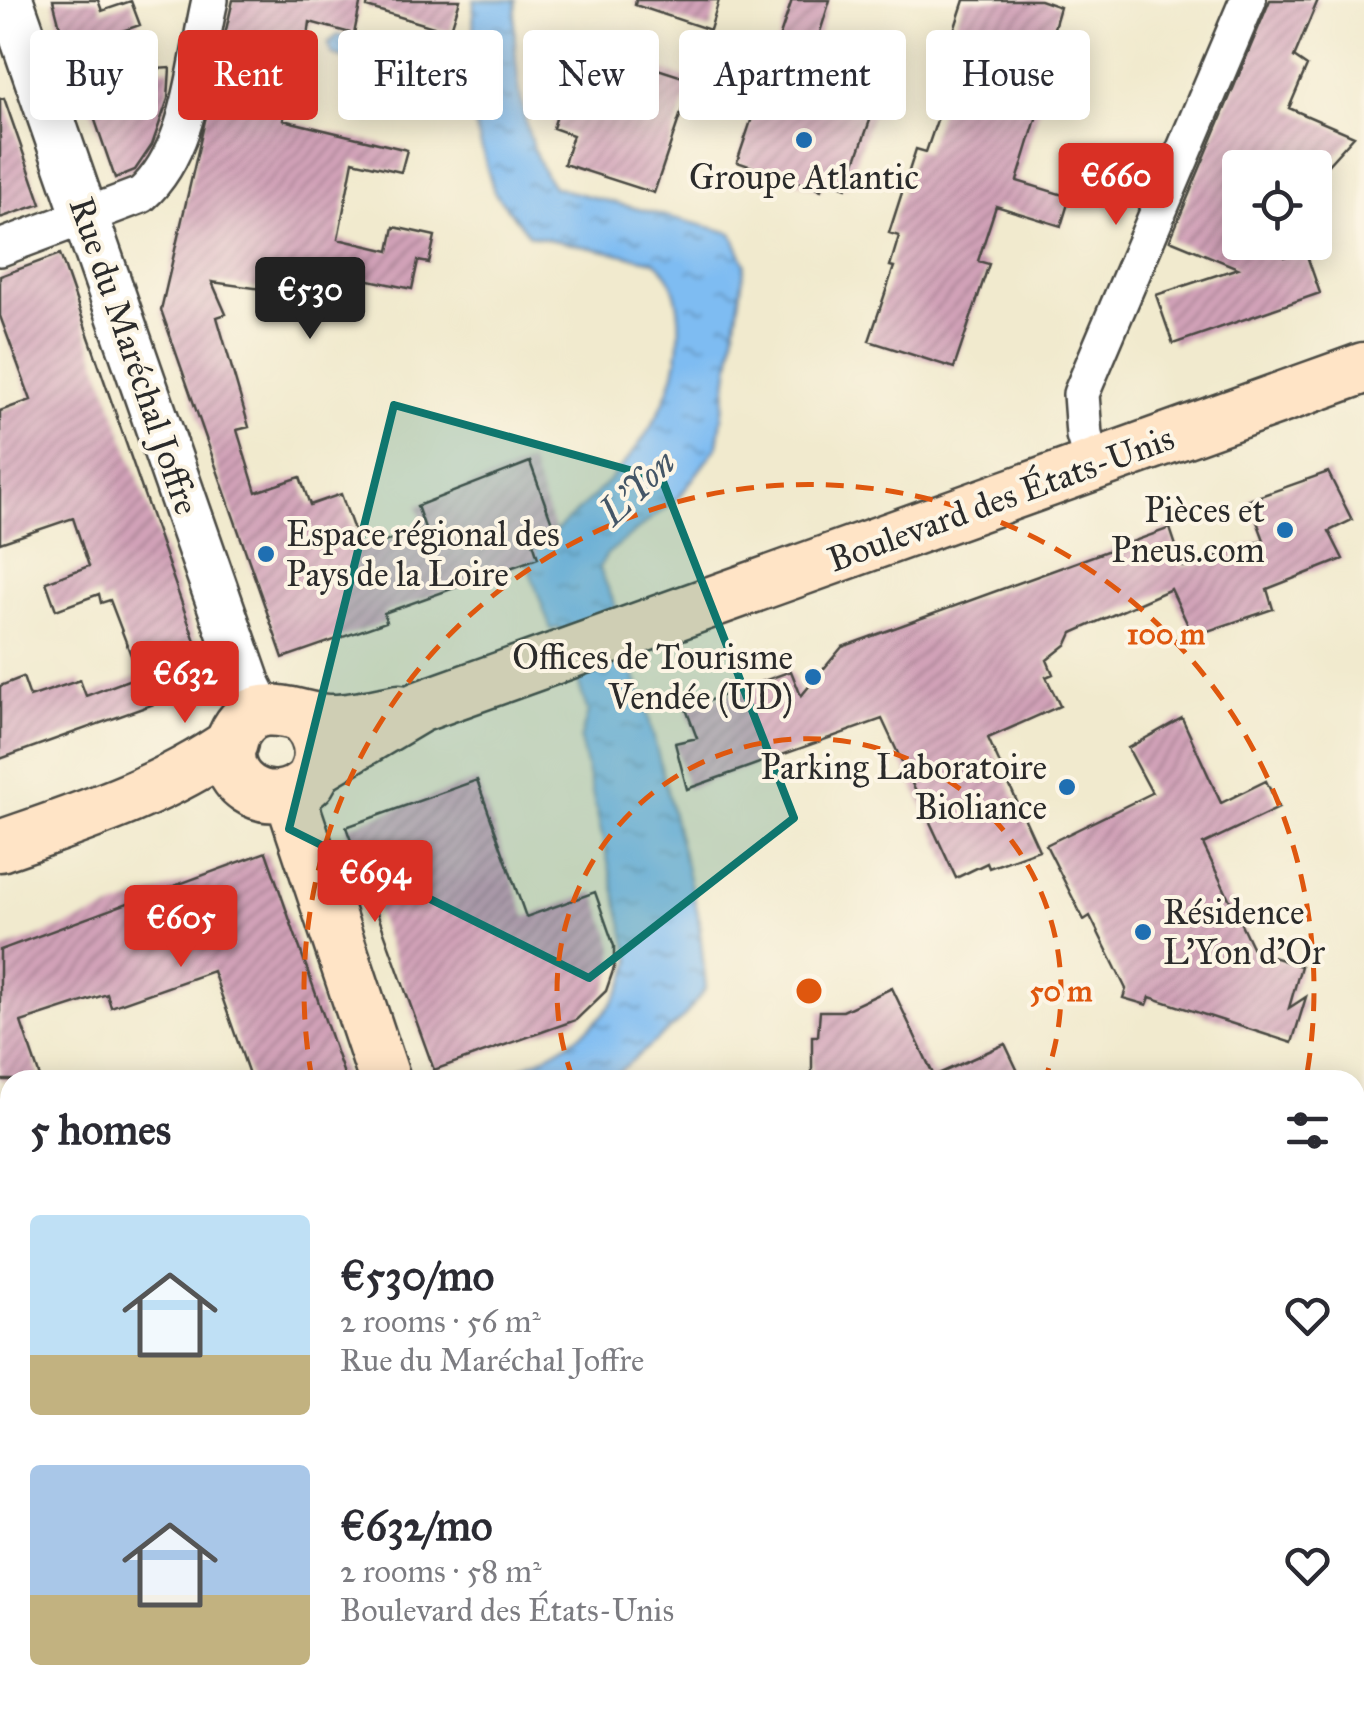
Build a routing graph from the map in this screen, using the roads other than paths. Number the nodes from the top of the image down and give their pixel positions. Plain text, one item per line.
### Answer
1 (10, 0) edge
2 (210, 0) edge
3 (1248, 0) edge
4 (86, 218) junction
5 (0, 248) edge
6 (1364, 368) edge
7 (1093, 465) junction
8 (419, 707) junction
9 (264, 724) junction
10 (287, 785) junction
11 (74, 820) junction
12 (0, 846) edge
13 (382, 1070) edge

1 - 4 street, Rue du Maréchal Joffre
2 - 4 street
3 - 7 street
4 - 5 street
4 - 9 street, Rue du Maréchal Joffre
6 - 7 main road, Boulevard des États-Unis
7 - 8 main road, Boulevard des États-Unis
8 - 9 main road
8 - 10 main road
9 - 10 main road
9 - 10 main road
9 - 11 main road
10 - 11 main road
10 - 13 main road
11 - 12 main road

